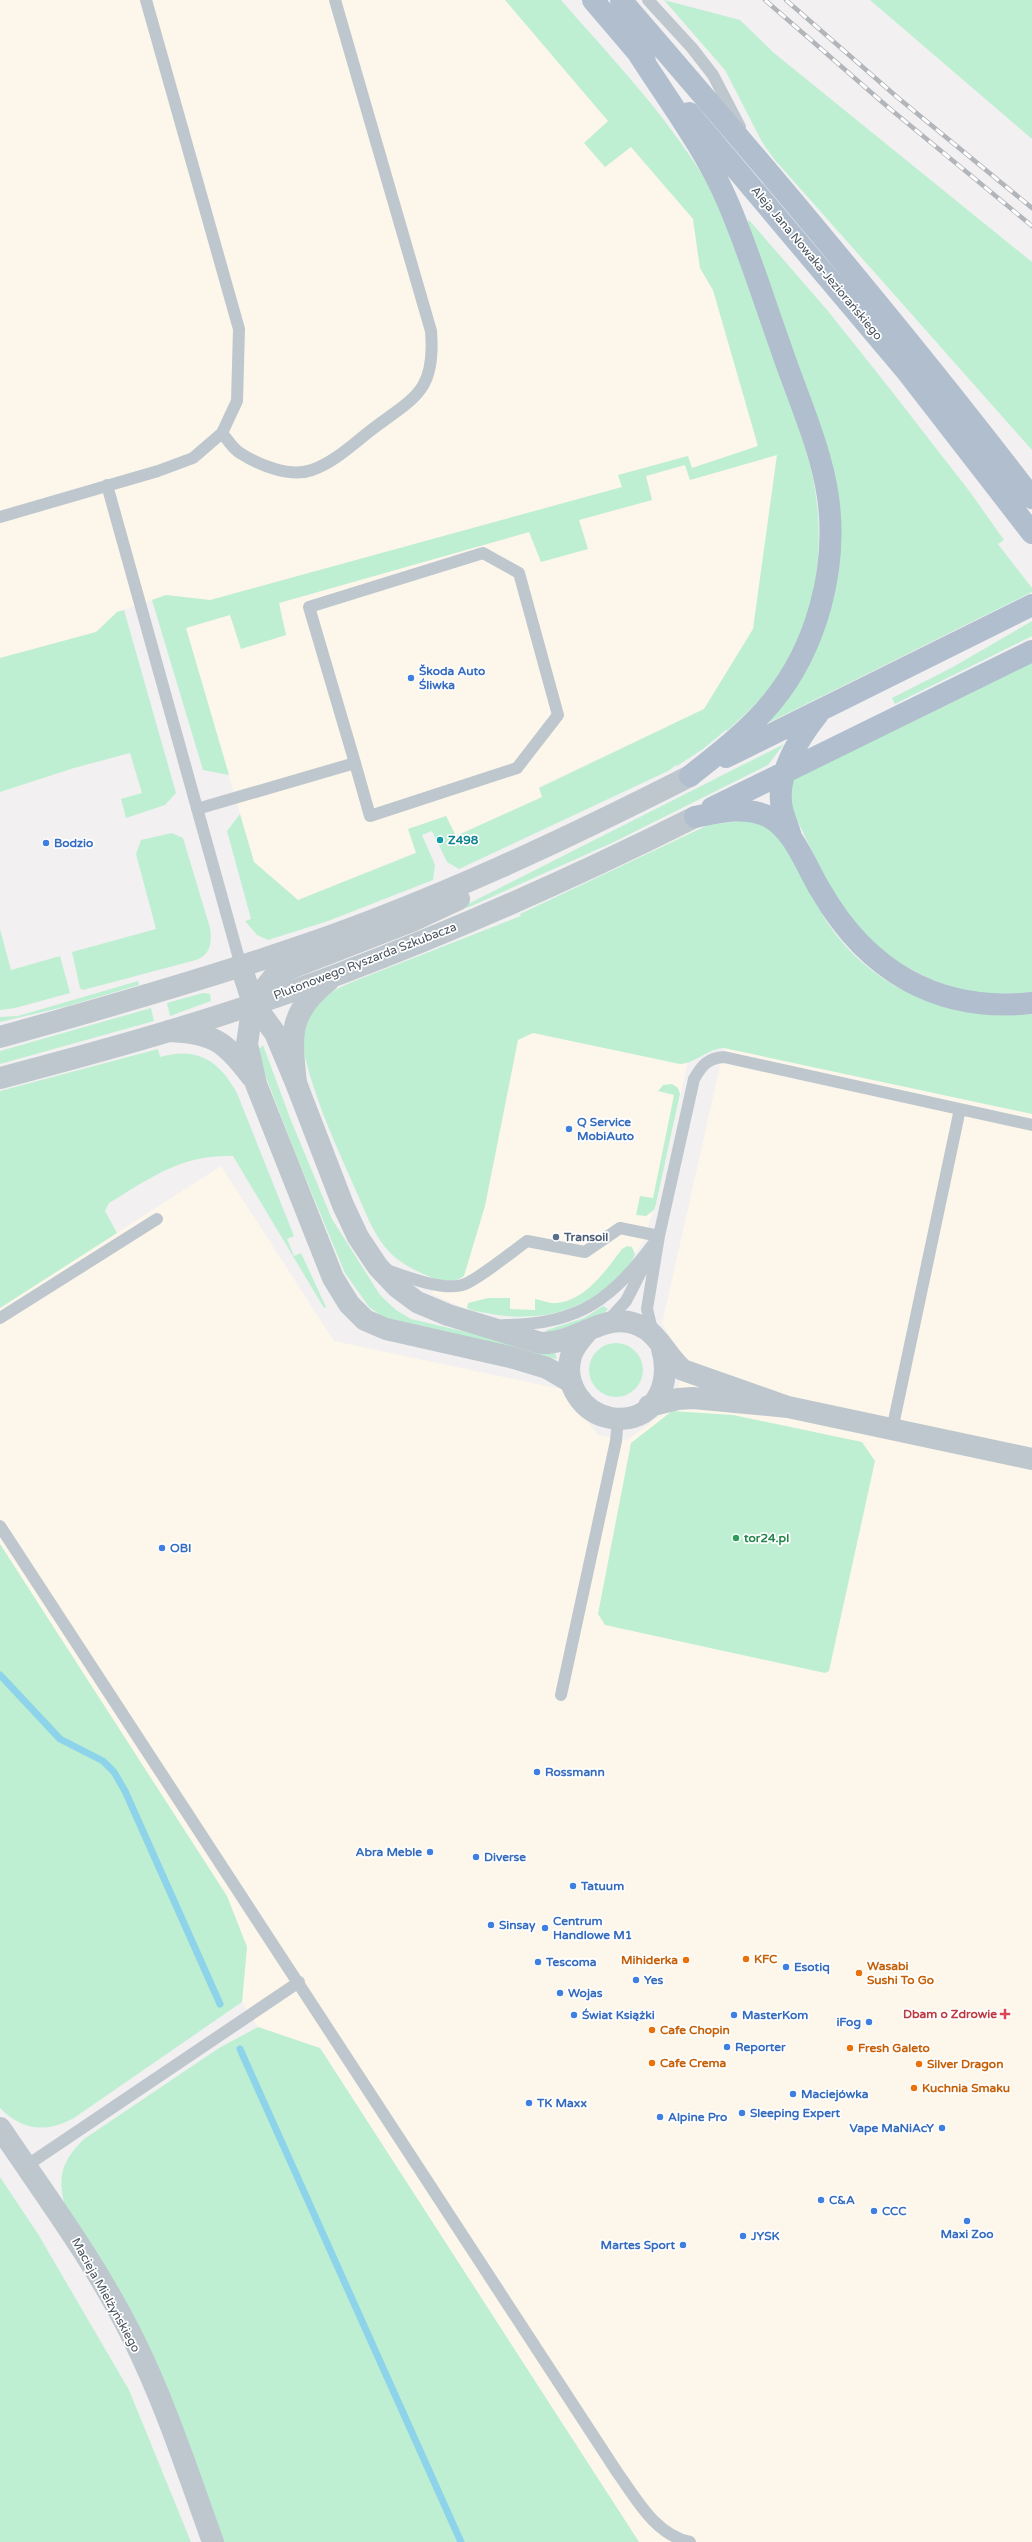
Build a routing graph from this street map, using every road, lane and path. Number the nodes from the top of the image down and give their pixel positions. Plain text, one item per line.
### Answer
1 (146, 0) edge
2 (335, 0) edge
3 (593, 0) edge
4 (621, 0) edge
5 (648, 0) edge
6 (636, 50) junction
7 (756, 156) junction
8 (222, 433) junction
9 (107, 485) junction
10 (1032, 498) edge
11 (0, 517) edge
12 (1032, 533) edge
13 (1032, 605) edge
14 (1032, 651) edge
15 (823, 708) junction
16 (354, 763) junction
17 (785, 772) junction
18 (690, 776) junction
19 (197, 809) junction
20 (695, 817) junction
21 (606, 818) junction
22 (791, 837) junction
23 (241, 966) junction
24 (338, 974) junction
25 (253, 1003) junction
26 (1032, 1003) edge
27 (168, 1031) junction
28 (0, 1037) edge
29 (0, 1078) edge
30 (296, 1083) junction
31 (256, 1084) junction
32 (960, 1109) junction
33 (1032, 1125) edge
34 (157, 1218) dead end
35 (659, 1236) junction
36 (378, 1267) junction
37 (0, 1318) edge
38 (606, 1322) junction
39 (482, 1325) junction
40 (586, 1332) junction
41 (659, 1344) junction
42 (571, 1382) junction
43 (649, 1406) junction
44 (788, 1408) junction
45 (618, 1418) junction
46 (892, 1430) junction
47 (1032, 1459) edge
48 (0, 1526) edge
49 (561, 1695) dead end
50 (299, 1982) junction
51 (0, 2128) edge
52 (26, 2166) junction
53 (213, 2542) edge
54 (690, 2542) edge

1 - 8 lane
2 - 8 lane
3 - 6 main road, Aleja Jana Nowaka-Jeziorańskiego
4 - 7 main road, Aleja Jana Nowaka-Jeziorańskiego
5 - 7 lane
6 - 12 main road, Aleja Jana Nowaka-Jeziorańskiego
6 - 18 main road
7 - 10 main road, Aleja Jana Nowaka-Jeziorańskiego
8 - 9 lane
9 - 11 lane
9 - 19 lane
13 - 15 main road
14 - 17 main road
15 - 17 main road
15 - 18 main road
16 - 16 lane
16 - 19 lane
17 - 20 main road
17 - 22 main road
18 - 21 street
19 - 23 lane
20 - 22 main road
20 - 24 street, Plutonowego Ryszarda Szkubacza
21 - 23 street
21 - 25 street
22 - 26 main road
23 - 25 street
23 - 28 street
24 - 25 street, Plutonowego Ryszarda Szkubacza
24 - 30 street
25 - 27 street, Plutonowego Ryszarda Szkubacza
25 - 30 street
25 - 31 street
27 - 29 street, Plutonowego Ryszarda Szkubacza
27 - 31 street
30 - 36 street
31 - 42 street
32 - 33 lane
32 - 35 lane
32 - 46 lane
34 - 37 lane
35 - 36 lane
35 - 38 lane
35 - 39 lane
35 - 41 lane
36 - 39 street
38 - 40 street
38 - 41 street
39 - 40 street
40 - 42 street
41 - 43 street
41 - 44 street
42 - 45 street
43 - 44 street
43 - 45 street
44 - 46 street
45 - 49 lane
46 - 47 street
48 - 50 lane
50 - 52 lane
50 - 54 lane
51 - 52 street, Macieja Mielżyńskiego
52 - 53 street, Macieja Mielżyńskiego

